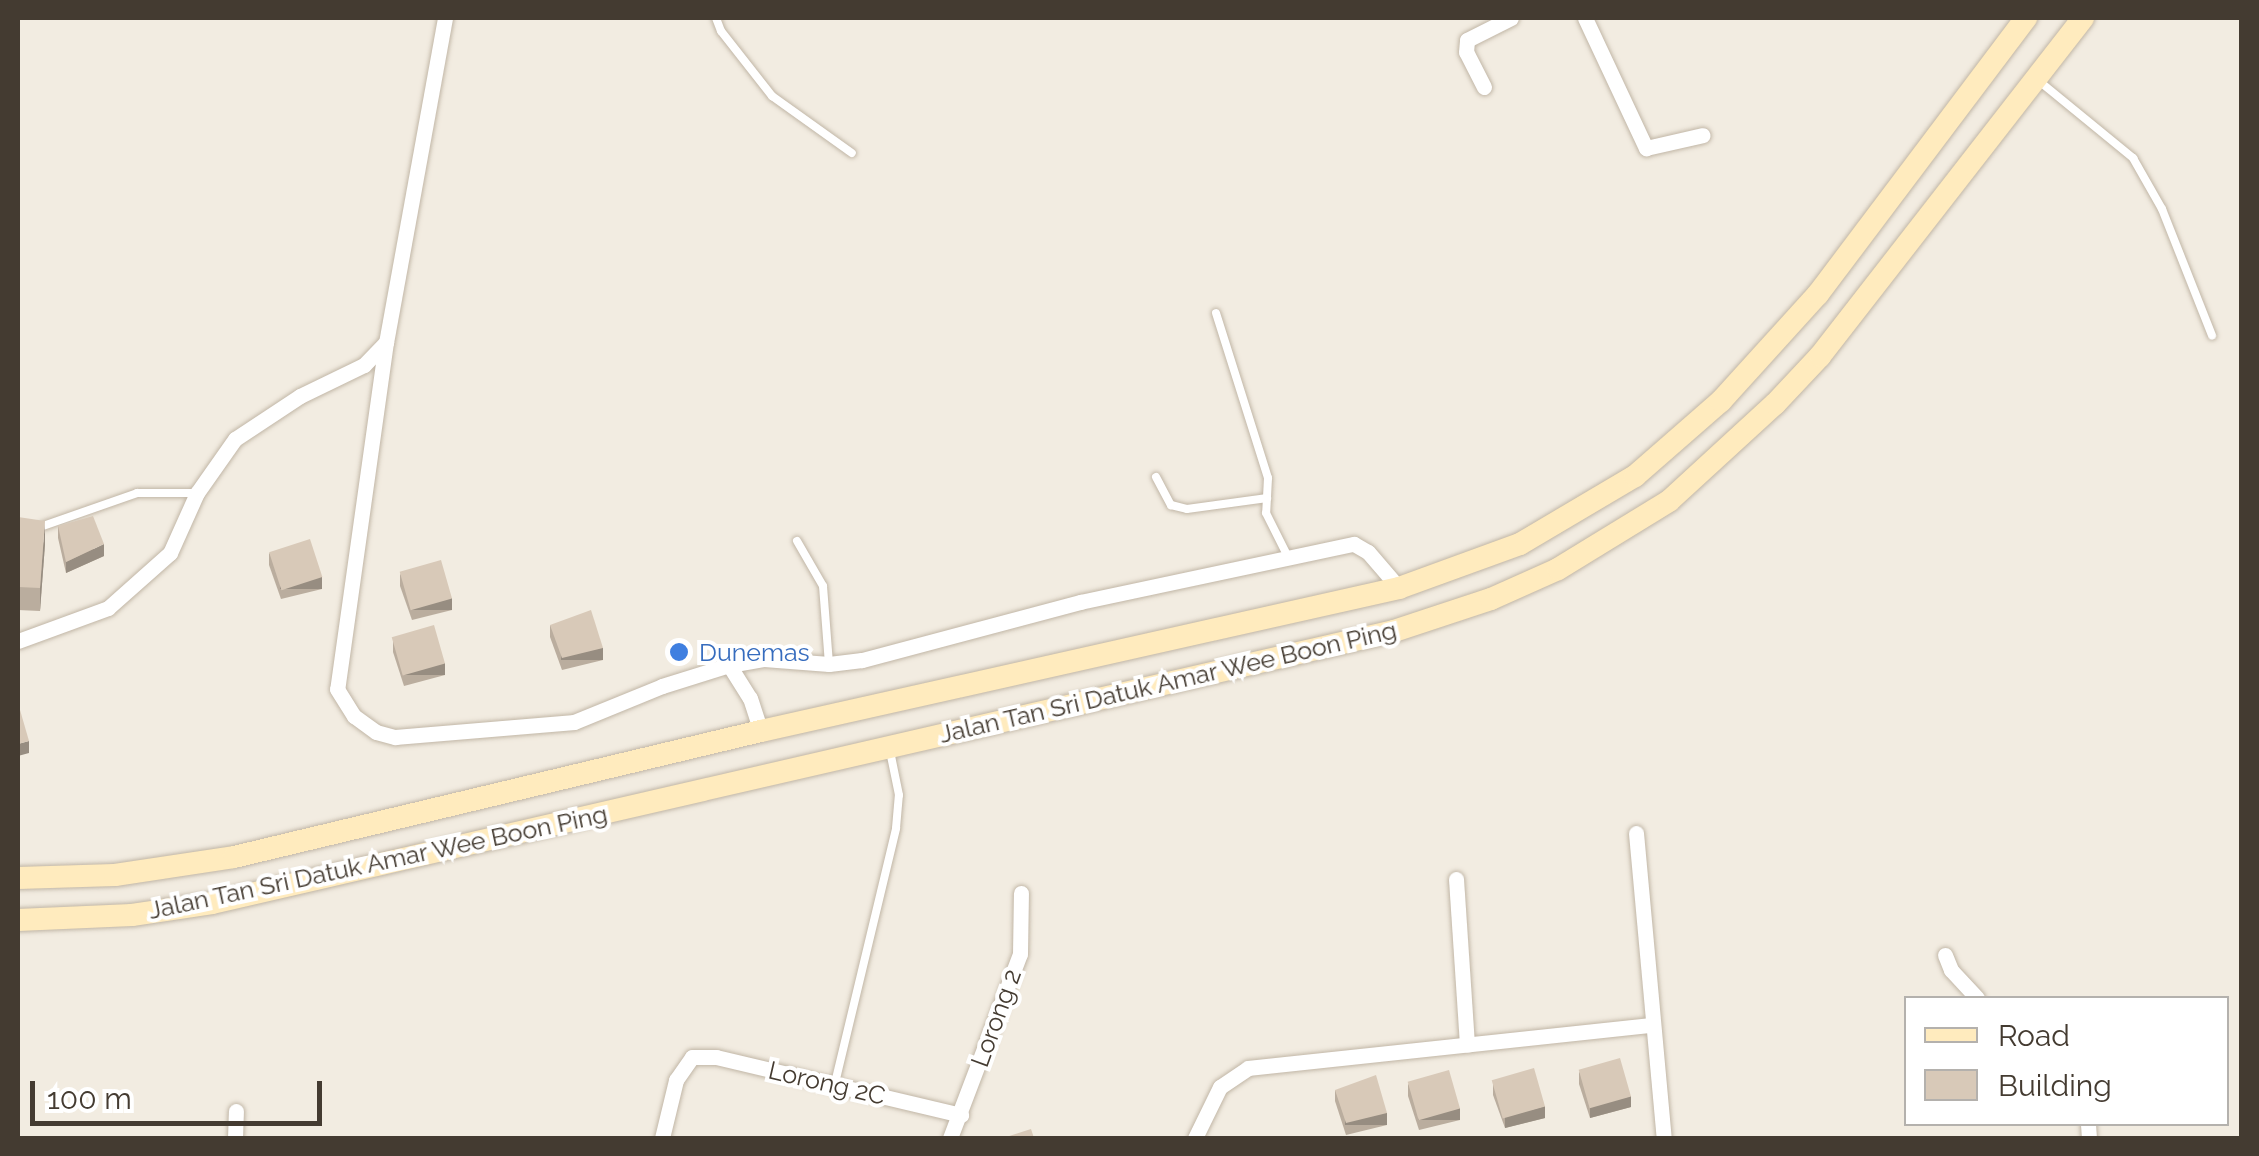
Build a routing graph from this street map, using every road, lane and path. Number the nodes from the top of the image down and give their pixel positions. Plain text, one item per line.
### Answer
1 (445, 18) edge
2 (716, 18) edge
3 (1511, 18) edge
4 (1586, 18) edge
5 (2026, 18) edge
6 (2083, 18) edge
7 (2036, 78) junction
8 (1484, 87) dead end
9 (1703, 135) dead end
10 (852, 153) dead end
11 (1216, 313) dead end
12 (2212, 335) dead end
13 (386, 342) junction
14 (1156, 477) dead end
15 (196, 493) junction
16 (1267, 498) junction
17 (43, 526) edge
18 (797, 542) dead end
19 (1288, 557) junction
20 (1399, 588) junction
21 (18, 641) edge
22 (828, 664) junction
23 (729, 665) junction
24 (761, 731) junction
25 (889, 746) junction
26 (1636, 832) dead end
27 (18, 878) edge
28 (1456, 879) dead end
29 (1020, 893) dead end
30 (18, 920) edge
31 (1945, 956) dead end
32 (1976, 996) edge
33 (1651, 1025) junction
34 (1467, 1044) junction
35 (835, 1084) junction
36 (236, 1111) dead end
37 (962, 1115) junction
38 (235, 1138) edge
39 (662, 1138) edge
40 (950, 1138) edge
41 (1195, 1138) edge
42 (1664, 1138) edge

1 - 13 street
2 - 10 lane
3 - 8 street
4 - 9 street
5 - 20 main road, Jalan Tan Sri Datuk Amar Wee Boon Ping
6 - 7 main road, Jalan Tan Sri Datuk Amar Wee Boon Ping
7 - 12 lane
7 - 25 main road, Jalan Tan Sri Datuk Amar Wee Boon Ping
11 - 16 lane
13 - 15 street
13 - 23 street
14 - 16 lane
15 - 17 lane
15 - 21 street
16 - 19 lane
18 - 22 lane
19 - 20 street
19 - 22 street
20 - 24 main road, Jalan Tan Sri Datuk Amar Wee Boon Ping
22 - 23 street
23 - 24 street
24 - 27 main road, Jalan Tan Sri Datuk Amar Wee Boon Ping
25 - 30 main road, Jalan Tan Sri Datuk Amar Wee Boon Ping
25 - 35 lane
26 - 33 street
28 - 34 street
29 - 37 street, Lorong 2
31 - 32 street
33 - 34 street
33 - 42 street
34 - 41 street
35 - 37 street, Lorong 2C
35 - 39 street, Lorong 2C
36 - 38 street
37 - 40 street, Lorong 2

